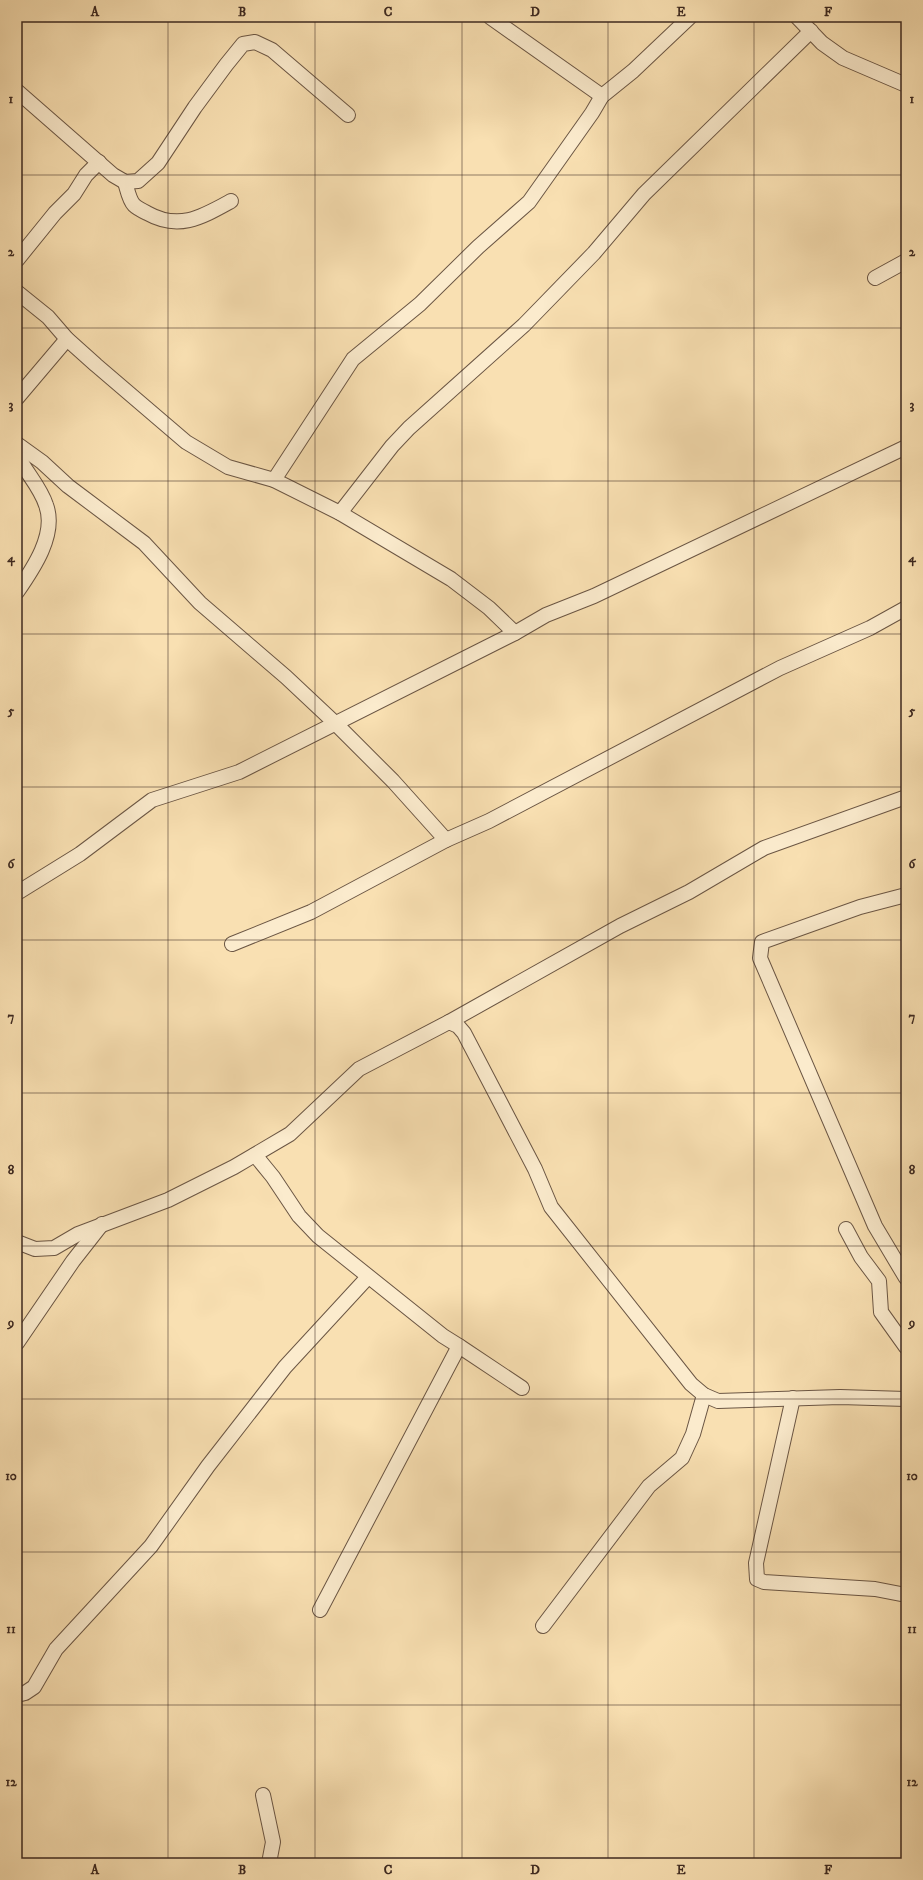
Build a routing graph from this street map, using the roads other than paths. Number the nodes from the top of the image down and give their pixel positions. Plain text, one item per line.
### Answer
1 (490, 17) edge
2 (690, 17) edge
3 (797, 17) edge
4 (811, 32) junction
5 (906, 85) edge
6 (17, 91) edge
7 (602, 96) junction
8 (348, 115) dead end
9 (99, 162) junction
10 (125, 182) junction
11 (231, 201) dead end
12 (17, 260) edge
13 (906, 261) edge
14 (875, 278) dead end
15 (17, 292) edge
16 (67, 339) junction
17 (17, 398) edge
18 (17, 444) edge
19 (906, 447) edge
20 (17, 454) edge
21 (274, 480) junction
22 (340, 513) junction
23 (17, 592) edge
24 (906, 608) edge
25 (515, 633) junction
26 (335, 723) junction
27 (906, 797) edge
28 (446, 840) junction
29 (17, 893) edge
30 (906, 895) edge
31 (232, 944) dead end
32 (449, 1022) junction
33 (255, 1155) junction
34 (102, 1224) junction
35 (846, 1228) dead end
36 (17, 1242) edge
37 (368, 1277) junction
38 (906, 1278) edge
39 (17, 1343) edge
40 (459, 1346) junction
41 (906, 1347) edge
42 (522, 1388) dead end
43 (704, 1395) junction
44 (793, 1398) junction
45 (906, 1399) edge
46 (906, 1595) edge
47 (320, 1610) dead end
48 (543, 1626) dead end
49 (17, 1695) edge
50 (263, 1795) dead end
51 (269, 1863) edge

1 - 7 street
2 - 7 street
3 - 4 street
4 - 5 street
4 - 22 street
6 - 9 street
7 - 21 street
8 - 10 street
9 - 10 street
9 - 12 street
10 - 11 street
13 - 14 street
15 - 16 street
16 - 17 street
16 - 21 street
18 - 26 street
19 - 25 street
20 - 23 street
21 - 22 street
22 - 25 street
24 - 28 street
25 - 26 street
26 - 28 street
26 - 29 street
27 - 32 street
28 - 31 street
30 - 38 street
32 - 33 street
32 - 43 street
33 - 34 street
33 - 37 street
34 - 36 street
34 - 39 street
35 - 41 street
37 - 40 street
37 - 49 street
40 - 42 street
40 - 47 street
43 - 44 street
43 - 48 street
44 - 45 street
44 - 46 street
50 - 51 street

